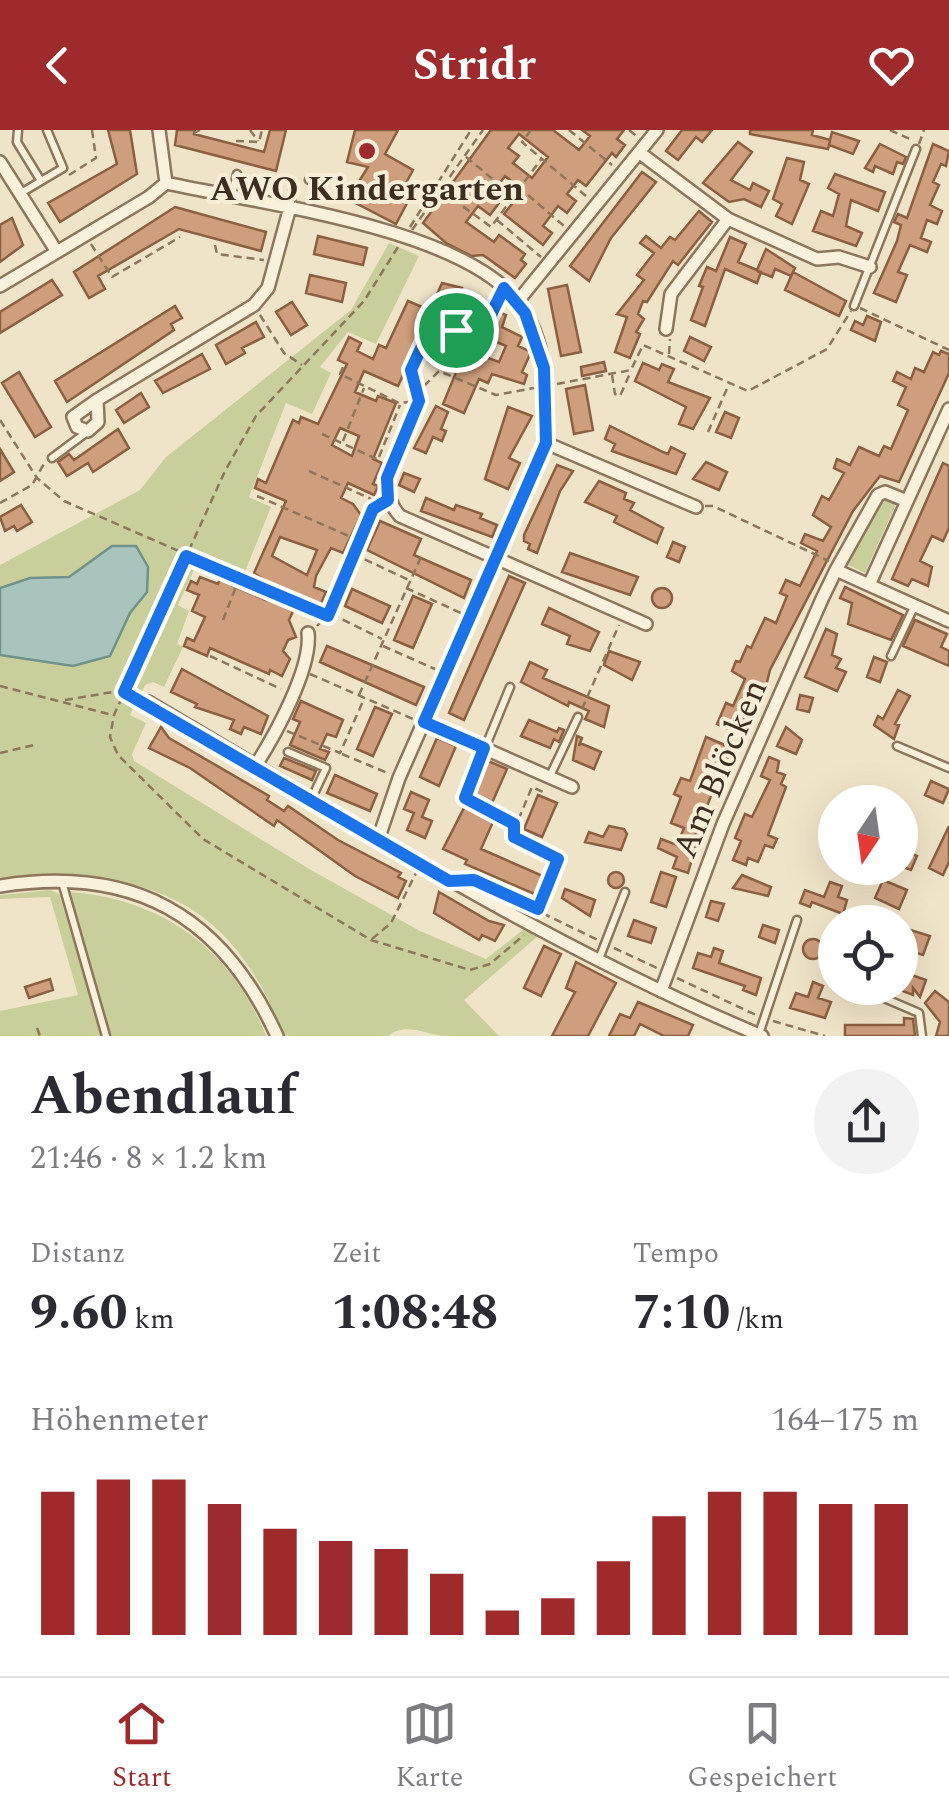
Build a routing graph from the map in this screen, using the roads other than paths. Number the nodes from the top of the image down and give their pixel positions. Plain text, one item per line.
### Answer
1 (18, 130) edge
2 (47, 130) edge
3 (160, 130) edge
4 (657, 130) edge
5 (918, 147) road end
6 (640, 153) junction
7 (0, 162) edge
8 (237, 174) dead end
9 (40, 181) junction
10 (166, 182) junction
11 (293, 190) dead end
12 (20, 194) junction
13 (232, 195) junction
14 (290, 206) junction
15 (728, 219) junction
16 (57, 252) junction
17 (870, 267) junction
18 (0, 286) edge
19 (518, 301) junction
20 (854, 306) road end
21 (666, 329) road end
22 (416, 392) road end
23 (97, 400) junction
24 (949, 409) edge
25 (88, 431) junction
26 (546, 443) junction
27 (52, 458) road end
28 (908, 501) junction
29 (696, 507) road end
30 (494, 560) junction
31 (836, 570) junction
32 (869, 586) junction
33 (914, 606) junction
34 (949, 621) edge
35 (646, 624) dead end
36 (308, 633) road end
37 (891, 656) dead end
38 (510, 687) dead end
39 (148, 702) road end
40 (578, 717) road end
41 (424, 723) junction
42 (897, 746) dead end
43 (484, 748) junction
44 (288, 752) dead end
45 (254, 768) junction
46 (949, 768) edge
47 (549, 778) junction
48 (572, 787) dead end
49 (310, 801) junction
50 (378, 840) junction
51 (62, 881) junction
52 (0, 886) edge
53 (624, 892) dead end
54 (798, 920) dead end
55 (599, 959) junction
56 (660, 991) junction
57 (900, 1005) edge
58 (760, 1035) edge
59 (106, 1036) edge
60 (276, 1036) edge
61 (922, 1036) edge

1 - 9 lane
2 - 9 lane
3 - 10 street
4 - 6 street
5 - 17 lane
6 - 15 street
6 - 19 street
7 - 12 street
8 - 13 lane
9 - 12 lane
10 - 13 street
10 - 16 street
11 - 14 lane
12 - 16 street
13 - 14 street
14 - 19 street
14 - 23 street
15 - 17 street
15 - 21 street
16 - 18 street
17 - 20 lane
19 - 26 street
22 - 30 street
23 - 25 street
23 - 25 street
24 - 28 street
25 - 27 lane
26 - 29 street
26 - 30 street
28 - 31 street, Am Blöcken
28 - 32 street
30 - 35 street
30 - 41 street
31 - 32 street
31 - 56 street, Am Blöcken
32 - 33 street
33 - 34 street
33 - 37 lane
36 - 45 street
38 - 43 lane
39 - 45 street
40 - 47 lane
41 - 43 street
41 - 50 street
42 - 46 lane
43 - 47 street
44 - 49 lane
45 - 49 street
47 - 48 street
49 - 50 street
50 - 55 street
51 - 52 street
51 - 59 lane
51 - 60 street
53 - 55 lane
54 - 58 lane
55 - 56 street
56 - 58 street
57 - 61 lane

